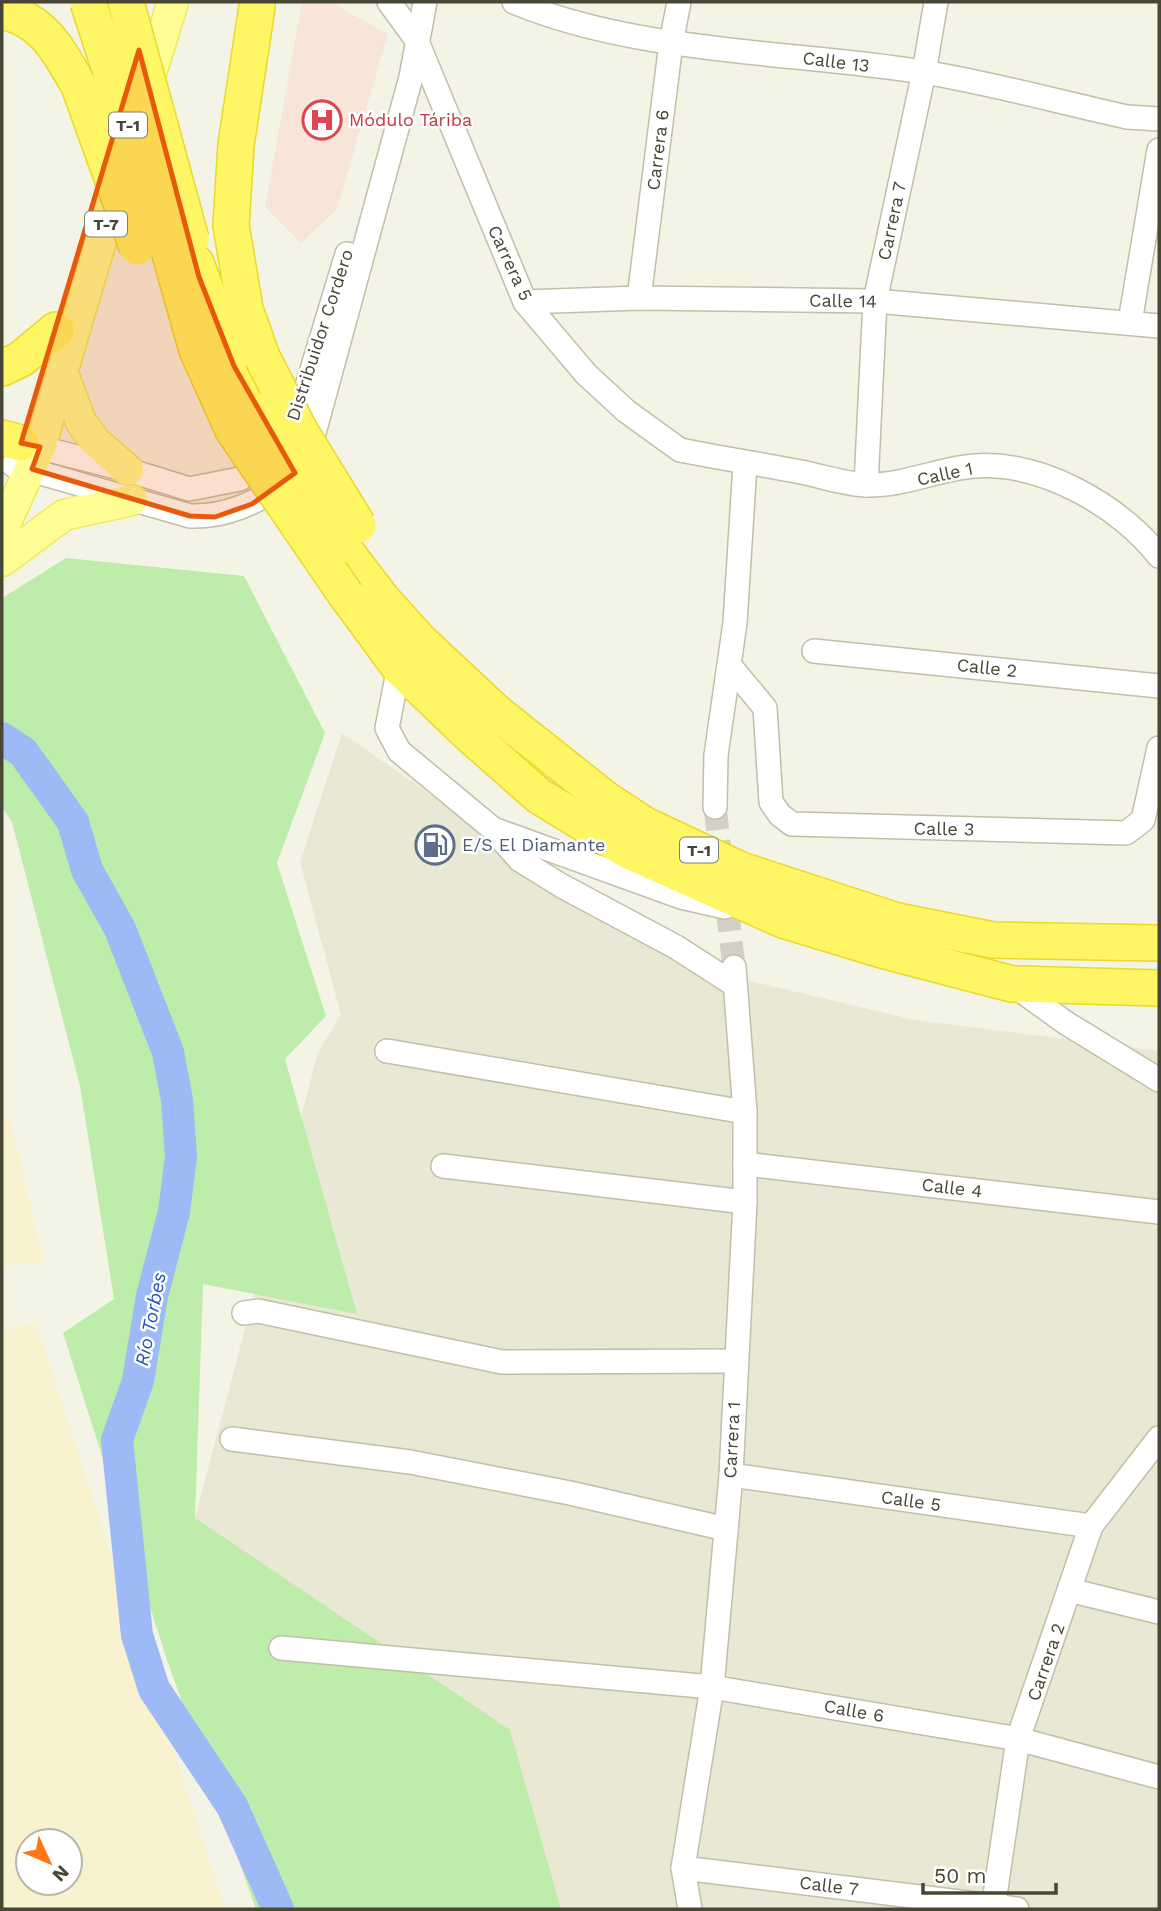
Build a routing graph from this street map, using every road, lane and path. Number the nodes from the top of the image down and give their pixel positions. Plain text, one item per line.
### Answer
1 (88, 2) edge
2 (126, 2) edge
3 (153, 2) edge
4 (173, 2) edge
5 (389, 2) edge
6 (425, 2) edge
7 (514, 2) edge
8 (679, 2) edge
9 (936, 2) edge
10 (259, 4) edge
11 (2, 11) edge
12 (416, 39) junction
13 (671, 43) junction
14 (924, 72) junction
15 (1159, 120) edge
16 (1159, 150) edge
17 (166, 244) junction
18 (639, 298) junction
19 (875, 301) junction
20 (526, 302) junction
21 (1130, 322) junction
22 (1159, 326) edge
23 (56, 330) junction
24 (2, 368) edge
25 (62, 371) junction
26 (246, 420) junction
27 (16, 459) edge
28 (745, 464) junction
29 (128, 470) junction
30 (866, 485) junction
31 (132, 500) junction
32 (2, 531) edge
33 (350, 535) junction
34 (1159, 556) edge
35 (2, 561) edge
36 (814, 651) dead end
37 (410, 654) junction
38 (730, 666) junction
39 (1159, 686) edge
40 (1159, 748) edge
41 (715, 807) tunnel mouth
42 (493, 829) junction
43 (783, 920) junction
44 (1159, 943) edge
45 (1012, 984) junction
46 (1159, 988) edge
47 (387, 1051) dead end
48 (1159, 1080) edge
49 (746, 1112) junction
50 (746, 1164) junction
51 (443, 1166) dead end
52 (745, 1202) junction
53 (1159, 1212) edge
54 (244, 1313) dead end
55 (735, 1361) junction
56 (1159, 1438) edge
57 (232, 1439) dead end
58 (731, 1475) junction
59 (1091, 1526) junction
60 (726, 1529) junction
61 (1069, 1590) junction
62 (1159, 1612) edge
63 (281, 1648) dead end
64 (712, 1687) junction
65 (1018, 1739) junction
66 (1159, 1777) edge
67 (683, 1868) junction
68 (993, 1907) edge
69 (690, 1909) edge
70 (1017, 1909) edge

1 - 17 highway, T-1, bridge
2 - 17 highway, T-1, bridge
3 - 23 main road
4 - 25 main road, T-7
5 - 12 street, Carrera 5
6 - 12 street
7 - 13 street, Calle 13
8 - 13 street, Carrera 6
9 - 14 street, Carrera 7
10 - 33 highway, bridge
11 - 17 highway, bridge
12 - 20 street, Carrera 5
12 - 29 street, Distribuidor Cordero
12 - 31 street
13 - 14 street, Calle 13
13 - 18 street, Carrera 6
14 - 15 street, Calle 13
14 - 19 street, Carrera 7
16 - 21 street
17 - 26 highway, T-1
17 - 26 highway, T-1
18 - 19 street, Calle 14
18 - 20 street, Calle 14
19 - 21 street, Calle 14
19 - 30 street, Carrera 7
20 - 28 street, Carrera 5
21 - 22 street, Calle 14
23 - 24 highway
23 - 27 main road
25 - 27 main road, T-7
25 - 29 main road
26 - 33 highway, T-1, bridge
26 - 37 highway, T-1, bridge
27 - 29 street, Distribuidor Cordero
27 - 31 street
27 - 32 main road, T-7
28 - 30 street, Calle 1
28 - 38 street
30 - 34 street, Calle 1
31 - 35 main road
33 - 37 highway, T-1
36 - 39 street, Calle 2
37 - 42 street
37 - 43 highway, T-1
37 - 44 highway, T-1
38 - 40 street, Calle 3
38 - 41 street
42 - 43 street
42 - 49 street, Carrera 1
43 - 45 highway, T-1
45 - 46 highway, T-1
45 - 48 street
47 - 49 street
49 - 50 street, Carrera 1
50 - 52 street, Carrera 1
50 - 53 street, Calle 4
51 - 52 street
52 - 55 street, Carrera 1
54 - 55 street
55 - 58 street, Carrera 1
56 - 59 street, Carrera 2
57 - 60 street
58 - 59 street, Calle 5
58 - 60 street, Carrera 1
59 - 61 street, Carrera 2
60 - 64 street, Carrera 1
61 - 62 street
61 - 65 street, Carrera 2
63 - 64 street, Calle 6
64 - 65 street, Calle 6
64 - 67 street, Carrera 1
65 - 66 street, Calle 6
65 - 68 street, Carrera 2
67 - 68 street, Calle 7
67 - 69 street, Carrera 1
68 - 70 street, Calle 7

